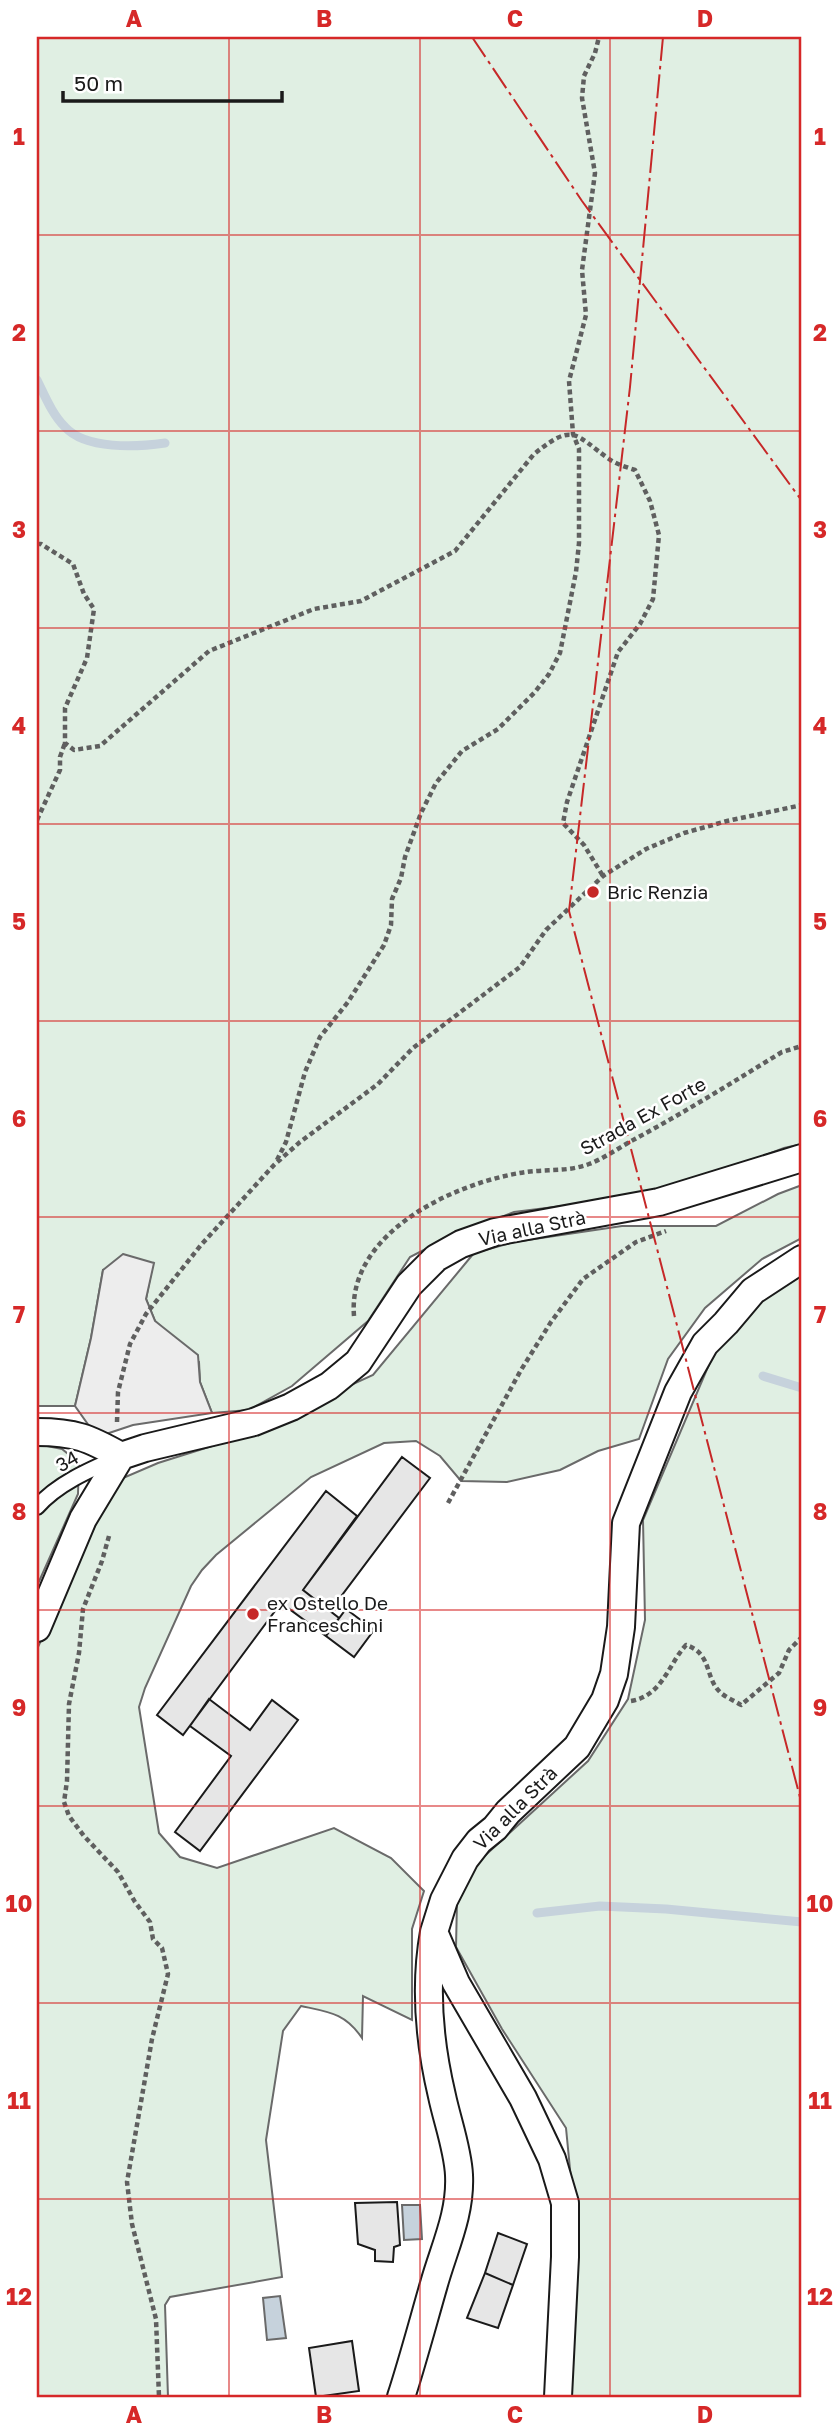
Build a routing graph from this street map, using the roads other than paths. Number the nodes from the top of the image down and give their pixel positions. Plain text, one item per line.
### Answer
1 (802, 1158) edge
2 (802, 1259) edge
3 (37, 1432) edge
4 (121, 1456) junction
5 (37, 1507) edge
6 (37, 1628) edge
7 (434, 1931) junction
8 (401, 2397) edge
9 (558, 2397) edge

1 - 4 street, Via alla Strà
2 - 7 street, Via alla Strà
3 - 4 street
4 - 5 lane, 34
4 - 6 street
7 - 8 street, Via alla Strà
7 - 9 street

